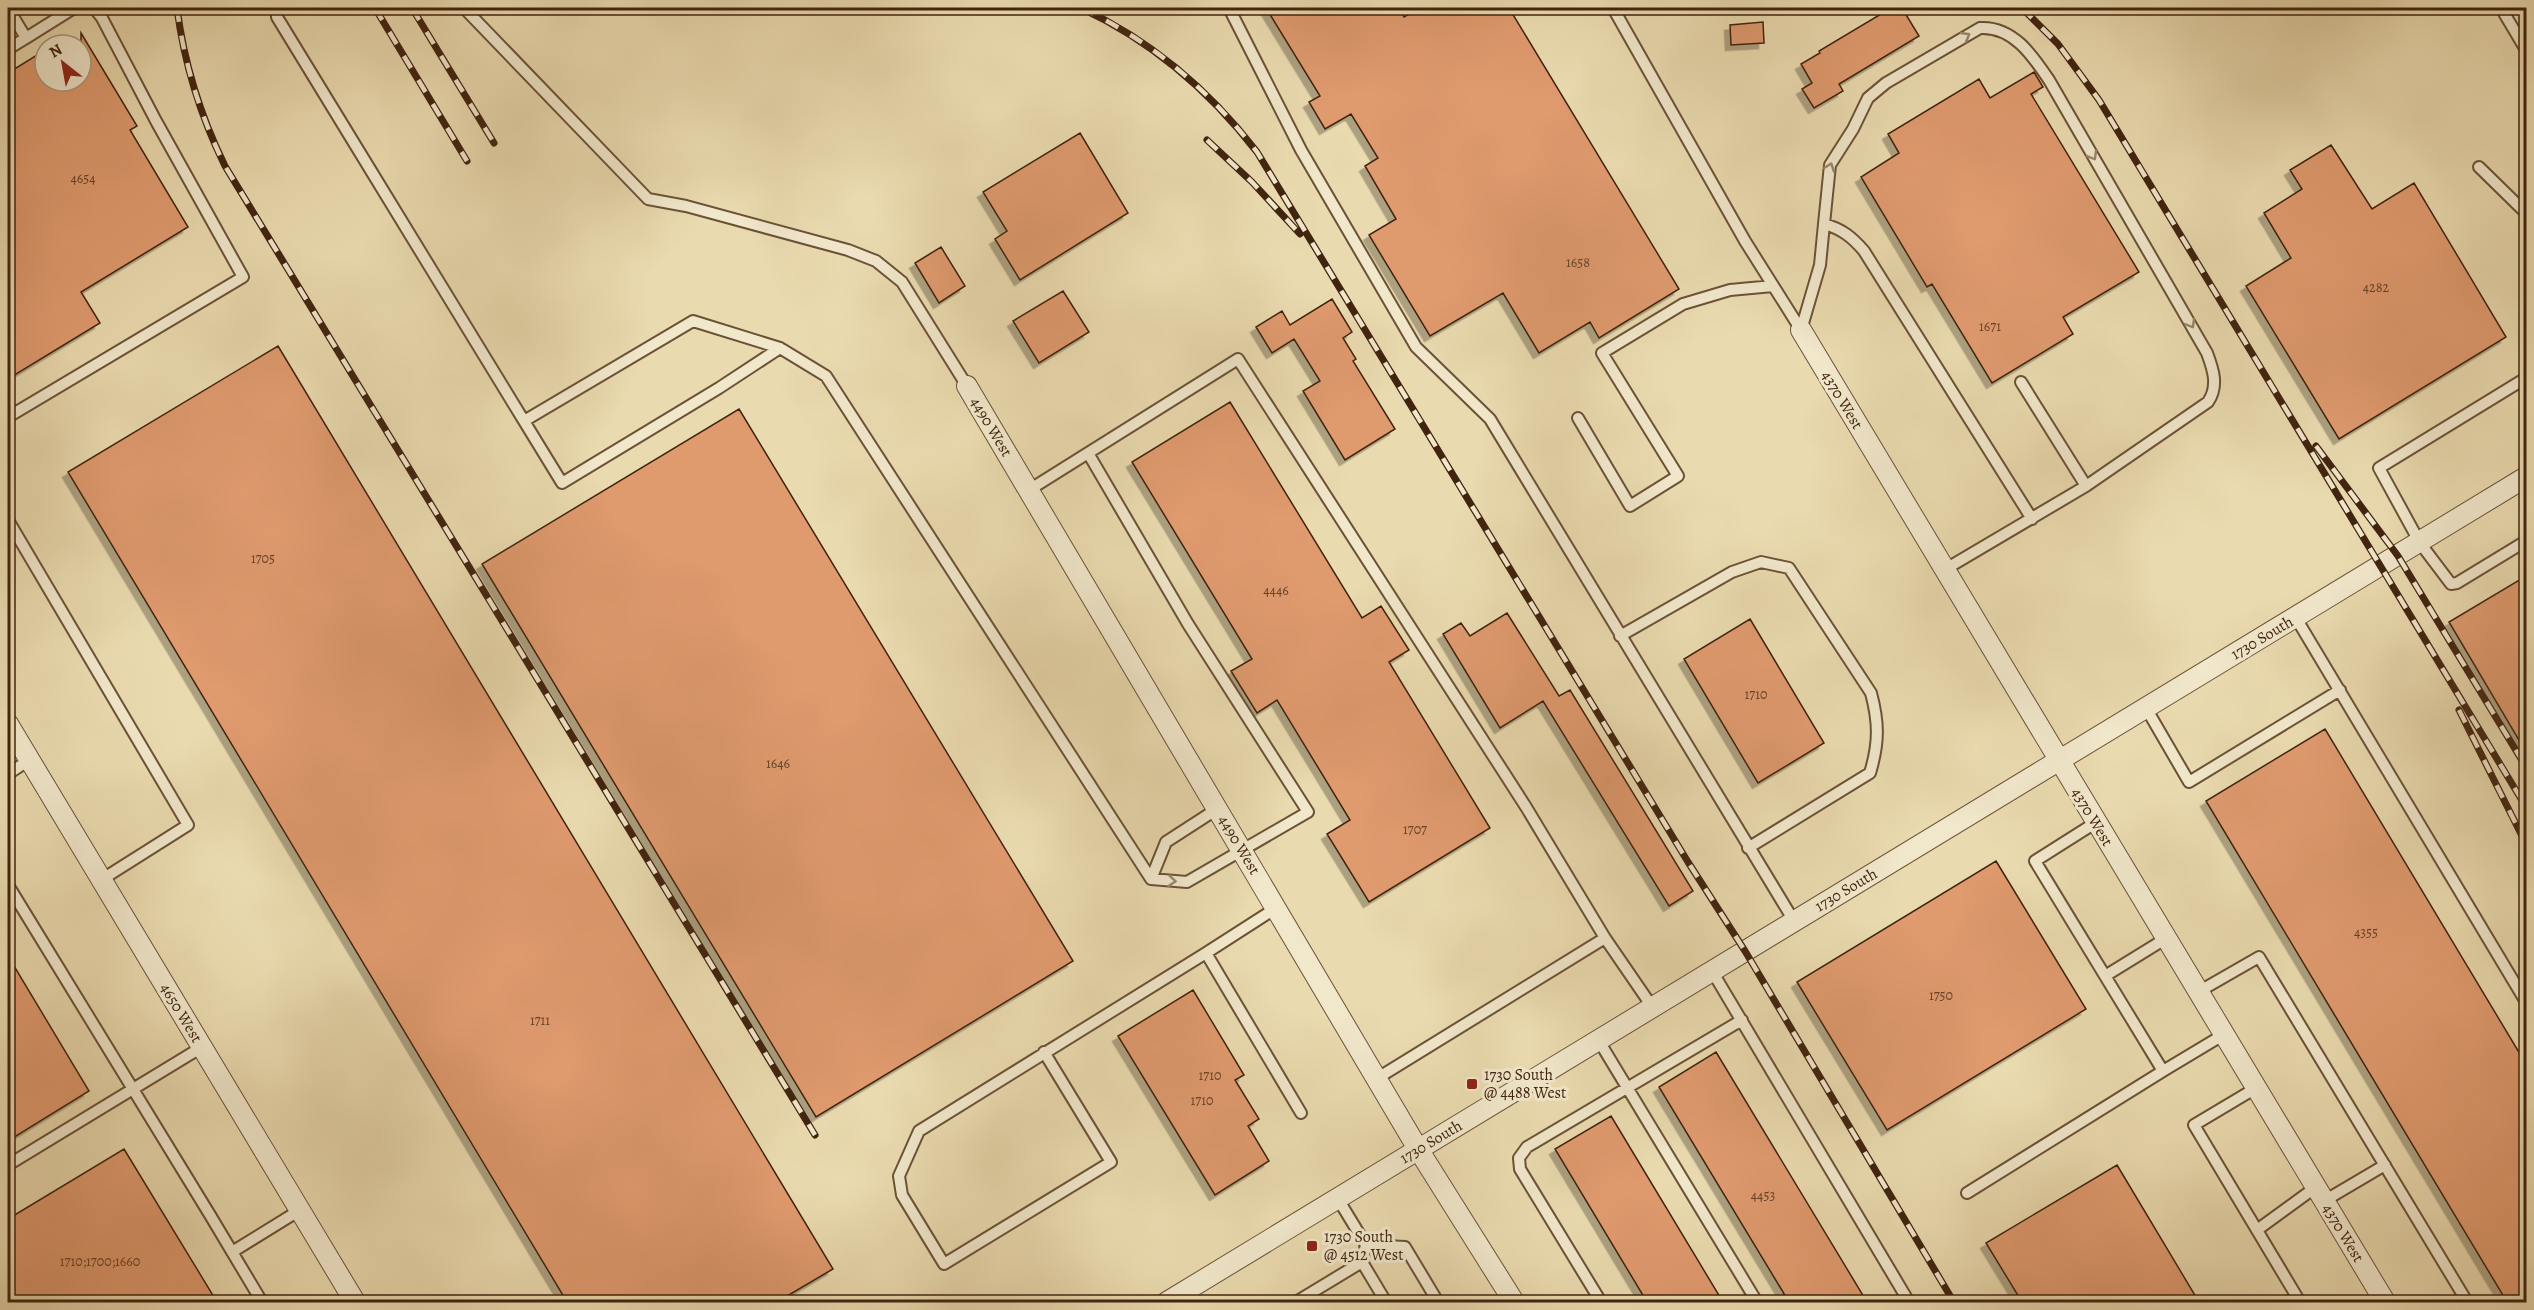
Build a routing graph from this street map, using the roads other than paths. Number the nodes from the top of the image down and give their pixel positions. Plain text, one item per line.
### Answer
1 (8, 8) edge
2 (74, 8) edge
3 (94, 8) edge
4 (464, 8) edge
5 (1229, 8) edge
6 (1613, 8) edge
7 (2501, 8) edge
8 (277, 17) dead end
9 (26, 38) junction
10 (8, 49) edge
11 (2526, 50) edge
12 (2479, 167) dead end
13 (2526, 213) edge
14 (1824, 224) junction
15 (1773, 286) junction
16 (1801, 330) junction
17 (780, 348) junction
18 (2526, 378) edge
19 (2021, 382) dead end
20 (967, 386) joint
21 (8, 417) edge
22 (1578, 418) dead end
23 (524, 421) junction
24 (1088, 453) junction
25 (2526, 477) edge
26 (2086, 486) junction
27 (1029, 490) junction
28 (2032, 519) junction
29 (8, 520) edge
30 (2526, 541) edge
31 (2420, 543) junction
32 (1944, 570) junction
33 (2296, 618) junction
34 (1620, 636) junction
35 (2340, 690) junction
36 (2146, 708) junction
37 (8, 724) edge
38 (29, 760) junction
39 (2058, 761) junction
40 (8, 774) edge
41 (1217, 809) junction
42 (2095, 823) junction
43 (1748, 848) junction
44 (1241, 850) junction
45 (1151, 879) junction
46 (101, 880) junction
47 (8, 885) edge
48 (1276, 908) junction
49 (1794, 921) junction
50 (1605, 938) junction
51 (2165, 939) junction
52 (1206, 953) junction
53 (1712, 971) junction
54 (2105, 976) junction
55 (2198, 992) junction
56 (2526, 1002) edge
57 (1653, 1008) junction
58 (1742, 1020) junction
59 (2223, 1035) junction
60 (1599, 1041) junction
61 (202, 1047) junction
62 (1044, 1052) junction
63 (2163, 1071) junction
64 (1376, 1078) junction
65 (2256, 1088) junction
66 (133, 1089) junction
67 (1628, 1089) junction
68 (1301, 1113) dead end
69 (1418, 1149) junction
70 (8, 1165) edge
71 (2385, 1165) junction
72 (1967, 1193) dead end
73 (2320, 1194) junction
74 (1338, 1199) junction
75 (300, 1210) junction
76 (2256, 1230) junction
77 (1366, 1245) junction
78 (232, 1252) junction
79 (1362, 1262) junction
80 (262, 1302) edge
81 (355, 1302) edge
82 (1167, 1302) edge
83 (1296, 1302) edge
84 (1386, 1302) edge
85 (1438, 1302) edge
86 (1514, 1302) edge
87 (1601, 1302) edge
88 (1757, 1302) edge
89 (1910, 1302) edge
90 (2300, 1302) edge
91 (2385, 1302) edge
92 (2462, 1302) edge

1 - 9 lane
2 - 9 lane
3 - 21 lane
4 - 20 lane
5 - 34 lane
6 - 15 lane
7 - 11 lane
8 - 23 lane
9 - 10 lane
12 - 13 lane
14 - 16 lane
14 -> 26 lane
14 - 28 lane
15 - 16 lane
15 - 22 lane
16 - 32 street, 4370 West
17 - 23 lane
17 - 23 lane
17 - 45 lane
18 - 31 lane
19 - 26 lane
20 - 27 street, 4490 West
24 - 27 lane
24 - 44 lane
24 - 50 lane
25 - 31 street, 1730 South
26 - 28 lane
27 - 41 street, 4490 West
28 - 32 lane
29 - 46 lane
30 - 31 lane
31 - 33 street, 1730 South
32 - 39 street, 4370 West
33 - 35 lane
33 - 36 street, 1730 South
34 - 43 lane
34 - 43 lane
35 - 36 lane
35 - 56 lane
36 - 39 street, 1730 South
37 - 38 street, 4650 West
38 - 40 lane
38 - 46 street, 4650 West
39 - 42 street, 4370 West
39 - 49 street, 1730 South
41 - 44 street, 4490 West
41 - 45 lane
42 - 51 street, 4370 West
42 - 54 lane
43 - 49 lane
45 -> 44 lane
44 - 48 street, 4490 West
46 - 61 street, 4650 West
47 - 66 lane
48 - 52 lane
48 - 64 street, 4490 West
49 - 53 street, 1730 South
50 - 57 lane
50 - 64 lane
51 - 54 lane
51 - 55 street, 4370 West
52 - 62 lane
52 - 68 lane
53 - 57 street, 1730 South
53 - 58 lane
54 - 63 lane
55 - 59 street, 4370 West
55 - 71 lane
57 - 60 street, 1730 South
58 - 67 lane
58 - 89 lane
59 - 63 lane
59 - 65 street, 4370 West
60 - 67 lane
60 - 69 street, 1730 South
61 - 66 lane
61 - 75 street, 4650 West
62 - 62 lane
63 - 72 lane
64 - 69 street, 4490 West
65 - 73 street, 4370 West
65 - 76 lane
66 - 70 lane
66 - 78 lane
67 - 87 lane
67 - 88 lane
69 - 74 street, 1730 South
69 - 86 street, 4490 West
71 - 73 lane
71 - 92 lane
73 - 76 lane
73 - 91 street, 4370 West
74 - 77 lane
74 - 82 street, 1730 South
75 - 78 lane
75 - 81 street, 4650 West
76 - 90 lane
77 - 79 lane
77 - 85 lane
78 - 80 lane
79 - 83 lane
79 - 84 lane

